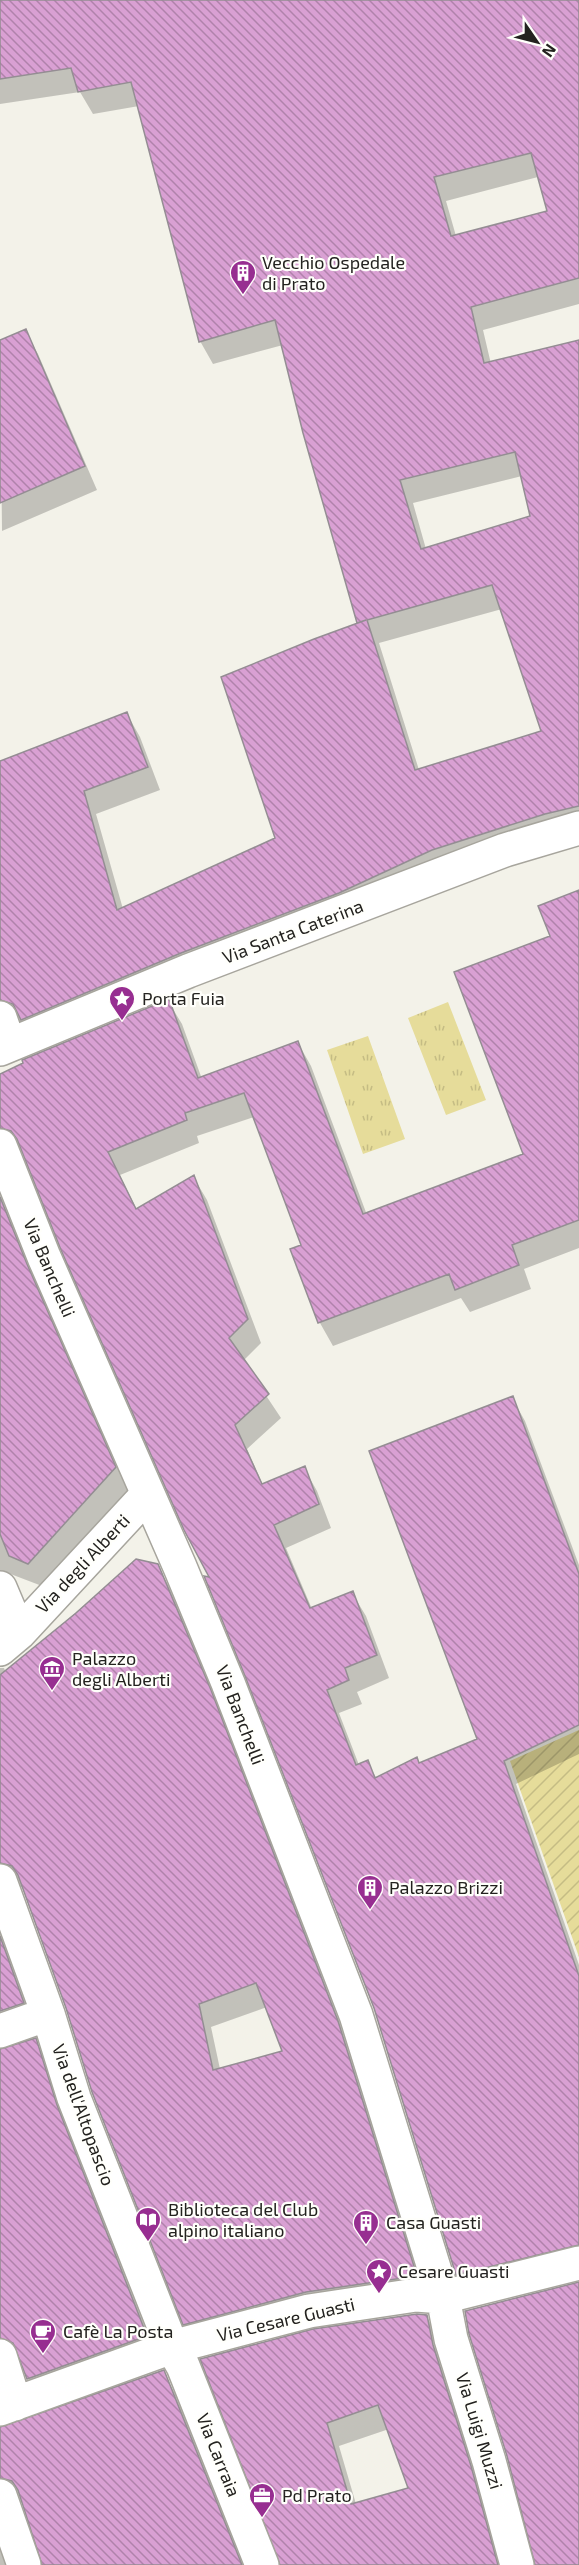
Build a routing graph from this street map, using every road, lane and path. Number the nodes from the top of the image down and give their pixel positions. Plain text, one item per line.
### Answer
1 (579, 828) edge
2 (3, 1037) edge
3 (0, 1146) edge
4 (147, 1495) junction
5 (0, 1588) edge
6 (10, 1641) edge
7 (0, 1881) edge
8 (48, 2014) junction
9 (0, 2031) edge
10 (579, 2263) edge
11 (443, 2297) junction
12 (172, 2347) junction
13 (0, 2356) edge
14 (8, 2407) edge
15 (0, 2496) edge
16 (24, 2565) edge
17 (262, 2565) edge
18 (517, 2565) edge

1 - 2 street, Via Santa Caterina
3 - 4 street, Via Banchelli
4 - 6 street, Via degli Alberti
4 - 11 street, Via Banchelli
5 - 6 street
7 - 8 street, Via dell'Altopascio
8 - 9 street
8 - 12 street, Via dell'Altopascio
10 - 11 street, Via Cesare Guasti
11 - 12 street, Via Cesare Guasti
11 - 18 street, Via Luigi Muzzi
12 - 14 street, Via Cesare Guasti
12 - 17 street, Via Carraia
13 - 14 street
15 - 16 street

